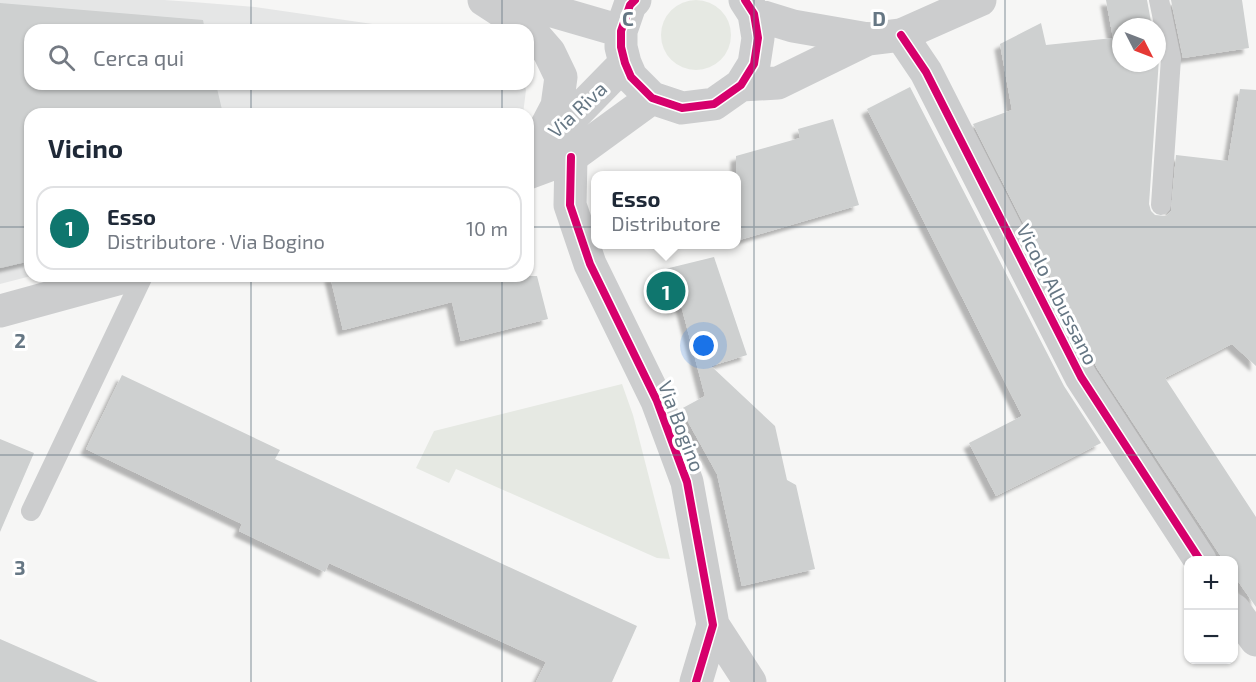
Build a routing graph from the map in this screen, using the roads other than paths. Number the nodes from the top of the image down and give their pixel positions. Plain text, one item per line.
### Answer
1 (484, 0) edge
2 (514, 0) edge
3 (635, 0) edge
4 (980, 0) edge
5 (1159, 0) edge
6 (749, 7) edge
7 (521, 24) edge
8 (621, 31) junction
9 (534, 35) edge
10 (901, 35) junction
11 (868, 39) junction
12 (636, 79) junction
13 (741, 86) junction
14 (534, 152) edge
15 (534, 155) edge
16 (534, 158) edge
17 (571, 158) junction
18 (1161, 205) dead end
19 (106, 282) edge
20 (140, 282) edge
21 (0, 311) edge
22 (31, 511) dead end
23 (1197, 556) edge
24 (1238, 617) edge
25 (713, 625) junction
26 (1256, 640) edge
27 (696, 682) edge
28 (750, 682) edge

1 - 7 street
2 - 8 street
3 - 8 street
4 - 10 street
5 - 18 lane
6 - 11 street
6 - 13 street
8 - 12 street
9 - 14 street
10 - 11 street
10 - 23 street, Vicolo Albussano
11 - 13 street
12 - 13 street
12 - 15 street, Via Riva
12 - 17 street, Via Riva
16 - 17 street, Via Riva
17 - 25 street, Via Bogino
19 - 21 street
20 - 22 lane
24 - 26 street
25 - 27 street, Via Bogino
25 - 28 street

